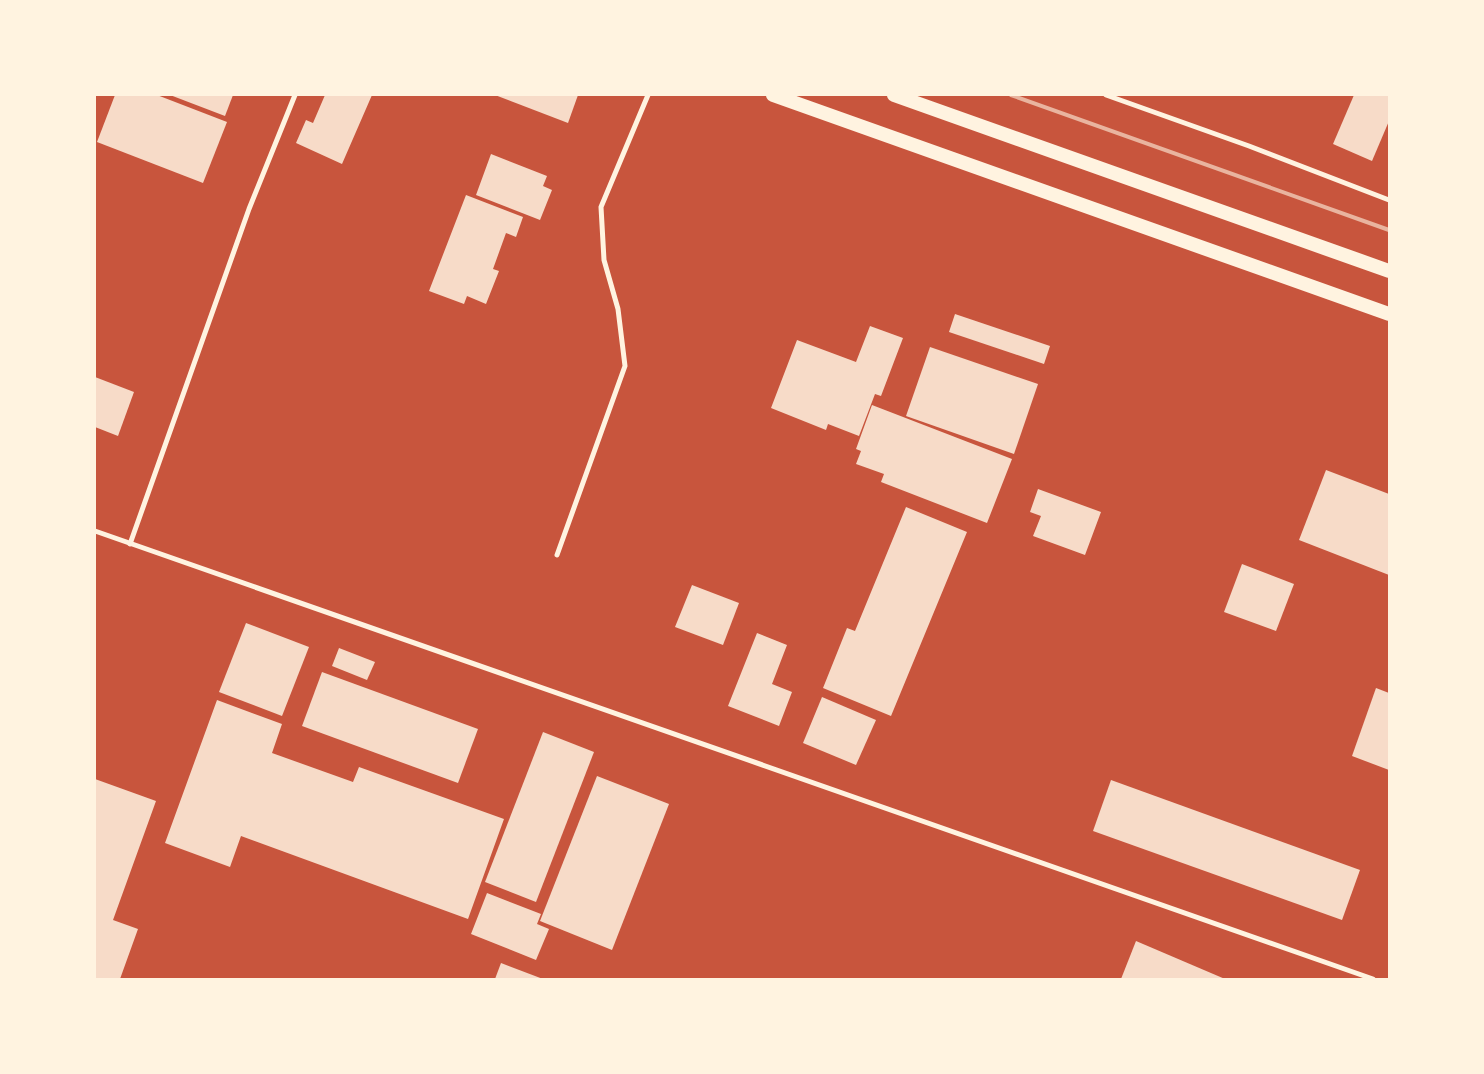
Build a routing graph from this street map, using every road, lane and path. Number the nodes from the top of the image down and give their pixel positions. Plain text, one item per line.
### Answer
1 (295, 95) edge
2 (648, 95) edge
3 (773, 95) edge
4 (894, 95) edge
5 (1106, 95) edge
6 (1389, 200) edge
7 (1389, 271) edge
8 (1389, 314) edge
9 (95, 531) edge
10 (130, 544) junction
11 (557, 555) dead end
12 (1373, 979) edge

1 - 10 street
2 - 11 street
3 - 8 highway
4 - 7 highway
5 - 6 street
9 - 10 street
10 - 12 street

